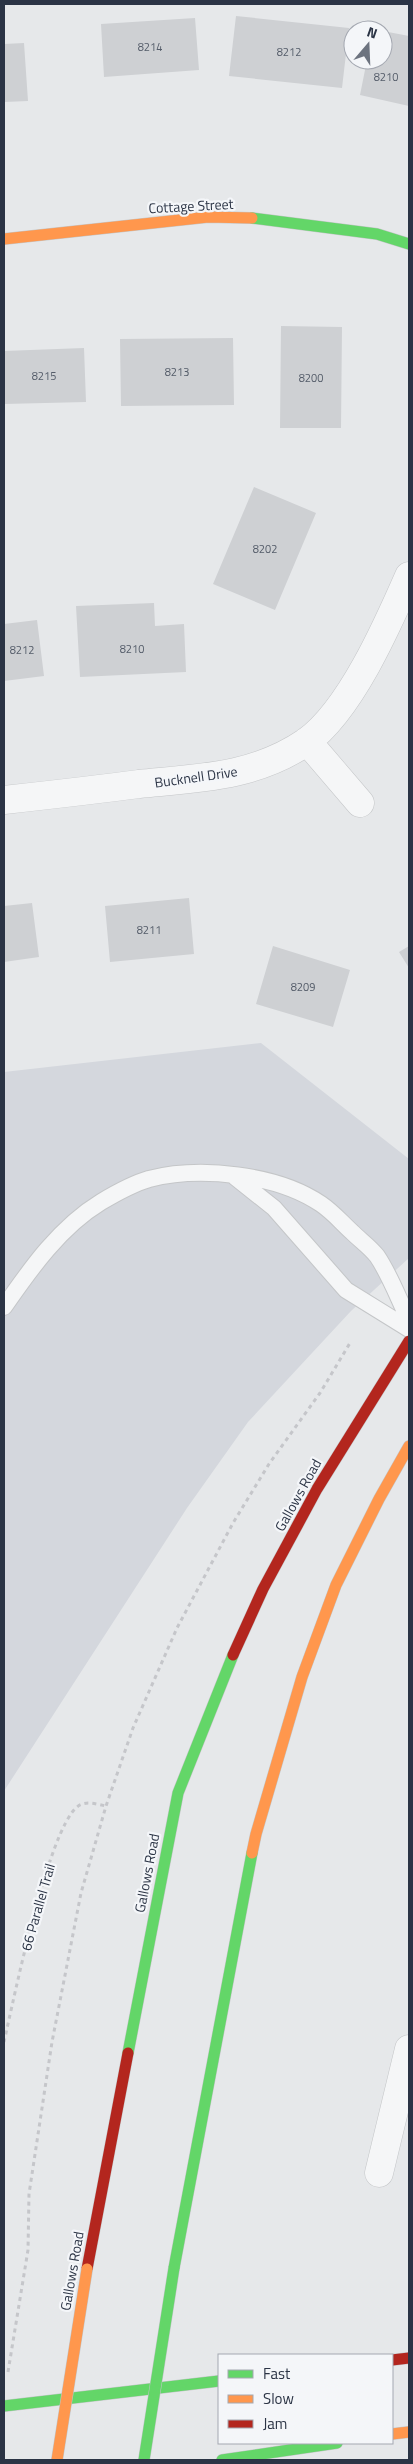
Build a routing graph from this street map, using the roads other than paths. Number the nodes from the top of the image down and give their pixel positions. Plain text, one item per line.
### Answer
1 (4, 239) edge
2 (409, 244) edge
3 (409, 576) edge
4 (307, 741) junction
5 (4, 800) edge
6 (360, 803) dead end
7 (234, 1175) junction
8 (4, 1306) edge
9 (409, 1320) edge
10 (409, 1328) edge
11 (409, 1341) edge
12 (409, 1446) edge
13 (409, 2049) edge
14 (379, 2173) dead end
15 (409, 2358) edge
16 (393, 2360) edge
17 (218, 2381) edge
18 (4, 2406) edge
19 (409, 2432) edge
20 (393, 2434) edge
21 (330, 2444) edge
22 (57, 2460) edge
23 (144, 2460) edge
24 (222, 2460) edge

1 - 2 main road, Cottage Street
3 - 4 street, Bucknell Drive
4 - 5 street, Bucknell Drive
4 - 6 street
7 - 8 lane
7 - 9 lane
7 - 10 lane
11 - 22 main road, Gallows Road, bridge
12 - 23 main road, bridge
13 - 14 street
15 - 16 main road
17 - 18 main road
19 - 20 main road
21 - 24 main road

